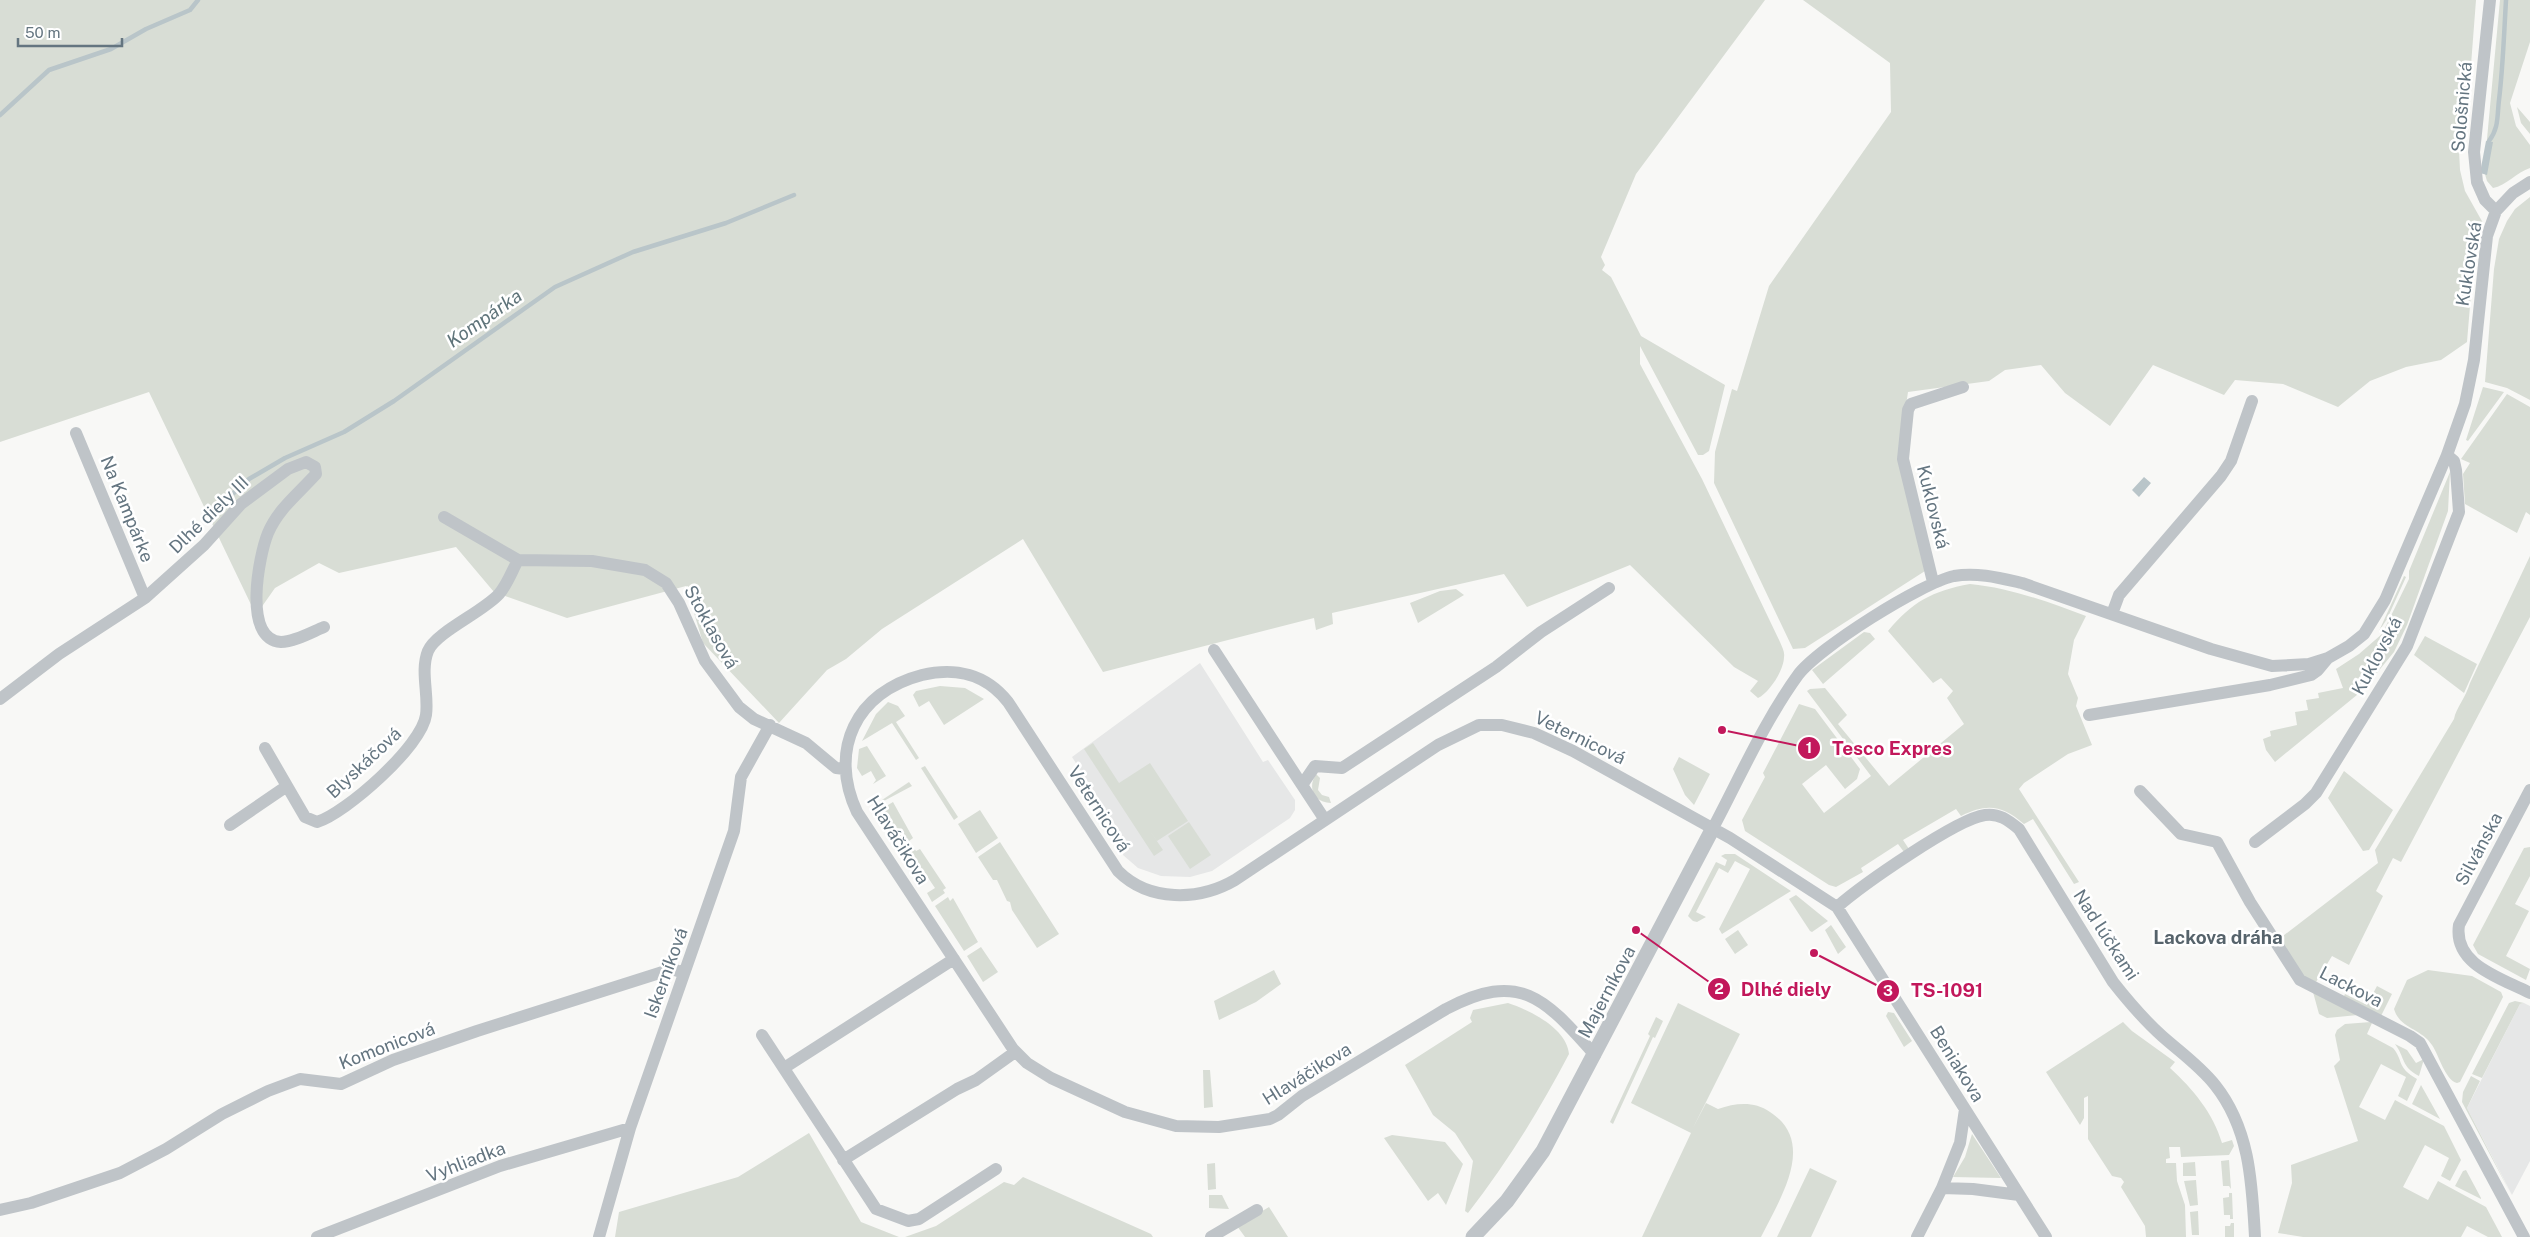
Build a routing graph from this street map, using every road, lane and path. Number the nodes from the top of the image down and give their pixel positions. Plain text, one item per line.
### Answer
1 (2490, 0) edge
2 (2530, 182) edge
3 (2496, 211) junction
4 (1963, 387) dead end
5 (2252, 401) dead end
6 (76, 433) dead end
7 (2447, 454) junction
8 (444, 517) dead end
9 (518, 560) junction
10 (1933, 582) junction
11 (1609, 588) dead end
12 (145, 598) junction
13 (2112, 614) junction
14 (324, 628) dead end
15 (1214, 650) dead end
16 (2328, 658) junction
17 (1800, 674) joint
18 (0, 699) edge
19 (869, 704) joint
20 (2089, 715) dead end
21 (770, 725) junction
22 (265, 748) dead end
23 (845, 769) junction
24 (1302, 785) junction
25 (287, 786) junction
26 (2530, 790) edge
27 (2140, 791) dead end
28 (1320, 823) junction
29 (230, 825) dead end
30 (1713, 828) junction
31 (2255, 842) dead end
32 (1836, 906) junction
33 (954, 959) junction
34 (684, 973) junction
35 (2530, 993) edge
36 (762, 1035) dead end
37 (1015, 1052) junction
38 (1595, 1055) junction
39 (784, 1068) junction
40 (1965, 1109) junction
41 (630, 1128) junction
42 (843, 1160) junction
43 (996, 1169) dead end
44 (1942, 1188) junction
45 (2019, 1195) junction
46 (0, 1210) edge
47 (1257, 1210) dead end
48 (317, 1237) edge
49 (599, 1237) edge
50 (1211, 1237) edge
51 (1473, 1237) edge
52 (1917, 1237) edge
53 (2046, 1237) edge
54 (2255, 1237) edge
55 (2524, 1237) edge

1 - 3 street, Sološnická
2 - 3 street, Kuklovská
3 - 7 street, Kuklovská
4 - 10 street, Kuklovská
5 - 13 street
6 - 12 street, Na Kampárke
7 - 16 street, Kuklovská
7 - 31 street, Kuklovská
8 - 9 street, Stoklasová
9 - 21 street, Stoklasová
9 - 25 street, Blyskáčová
10 - 13 street, Kuklovská
10 - 17 street, Kuklovská
11 - 24 street
12 - 14 street, Dlhé diely III
12 - 18 street, Dlhé diely III
13 - 16 street, Kuklovská
15 - 24 street
16 - 20 street, Kuklovská
17 - 30 street, Majerníkova
19 - 23 street, Hlaváčikova
19 - 28 street, Veternicová
21 - 23 street, Stoklasová
21 - 34 street, Iskerníková
22 - 25 street, Blyskáčová
23 - 33 street, Hlaváčikova
24 - 28 street
25 - 29 street
26 - 35 street, Silvánska
27 - 55 street, Lackova
28 - 30 street, Veternicová
30 - 32 street, Beniakova
30 - 38 street, Majerníkova
32 - 40 street, Beniakova
32 - 54 street, Nad lúčkami
33 - 37 street, Hlaváčikova
33 - 39 street
34 - 41 street, Iskerníková
34 - 46 street, Komonicová
36 - 39 street
37 - 38 street, Hlaváčikova
37 - 42 street
38 - 51 street, Majerníkova
39 - 42 street
40 - 44 street
40 - 45 street, Beniakova
41 - 48 street, Vyhliadka
41 - 49 street, Iskerníková
42 - 43 street
44 - 45 street
44 - 52 street
45 - 53 street, Beniakova
47 - 50 street

